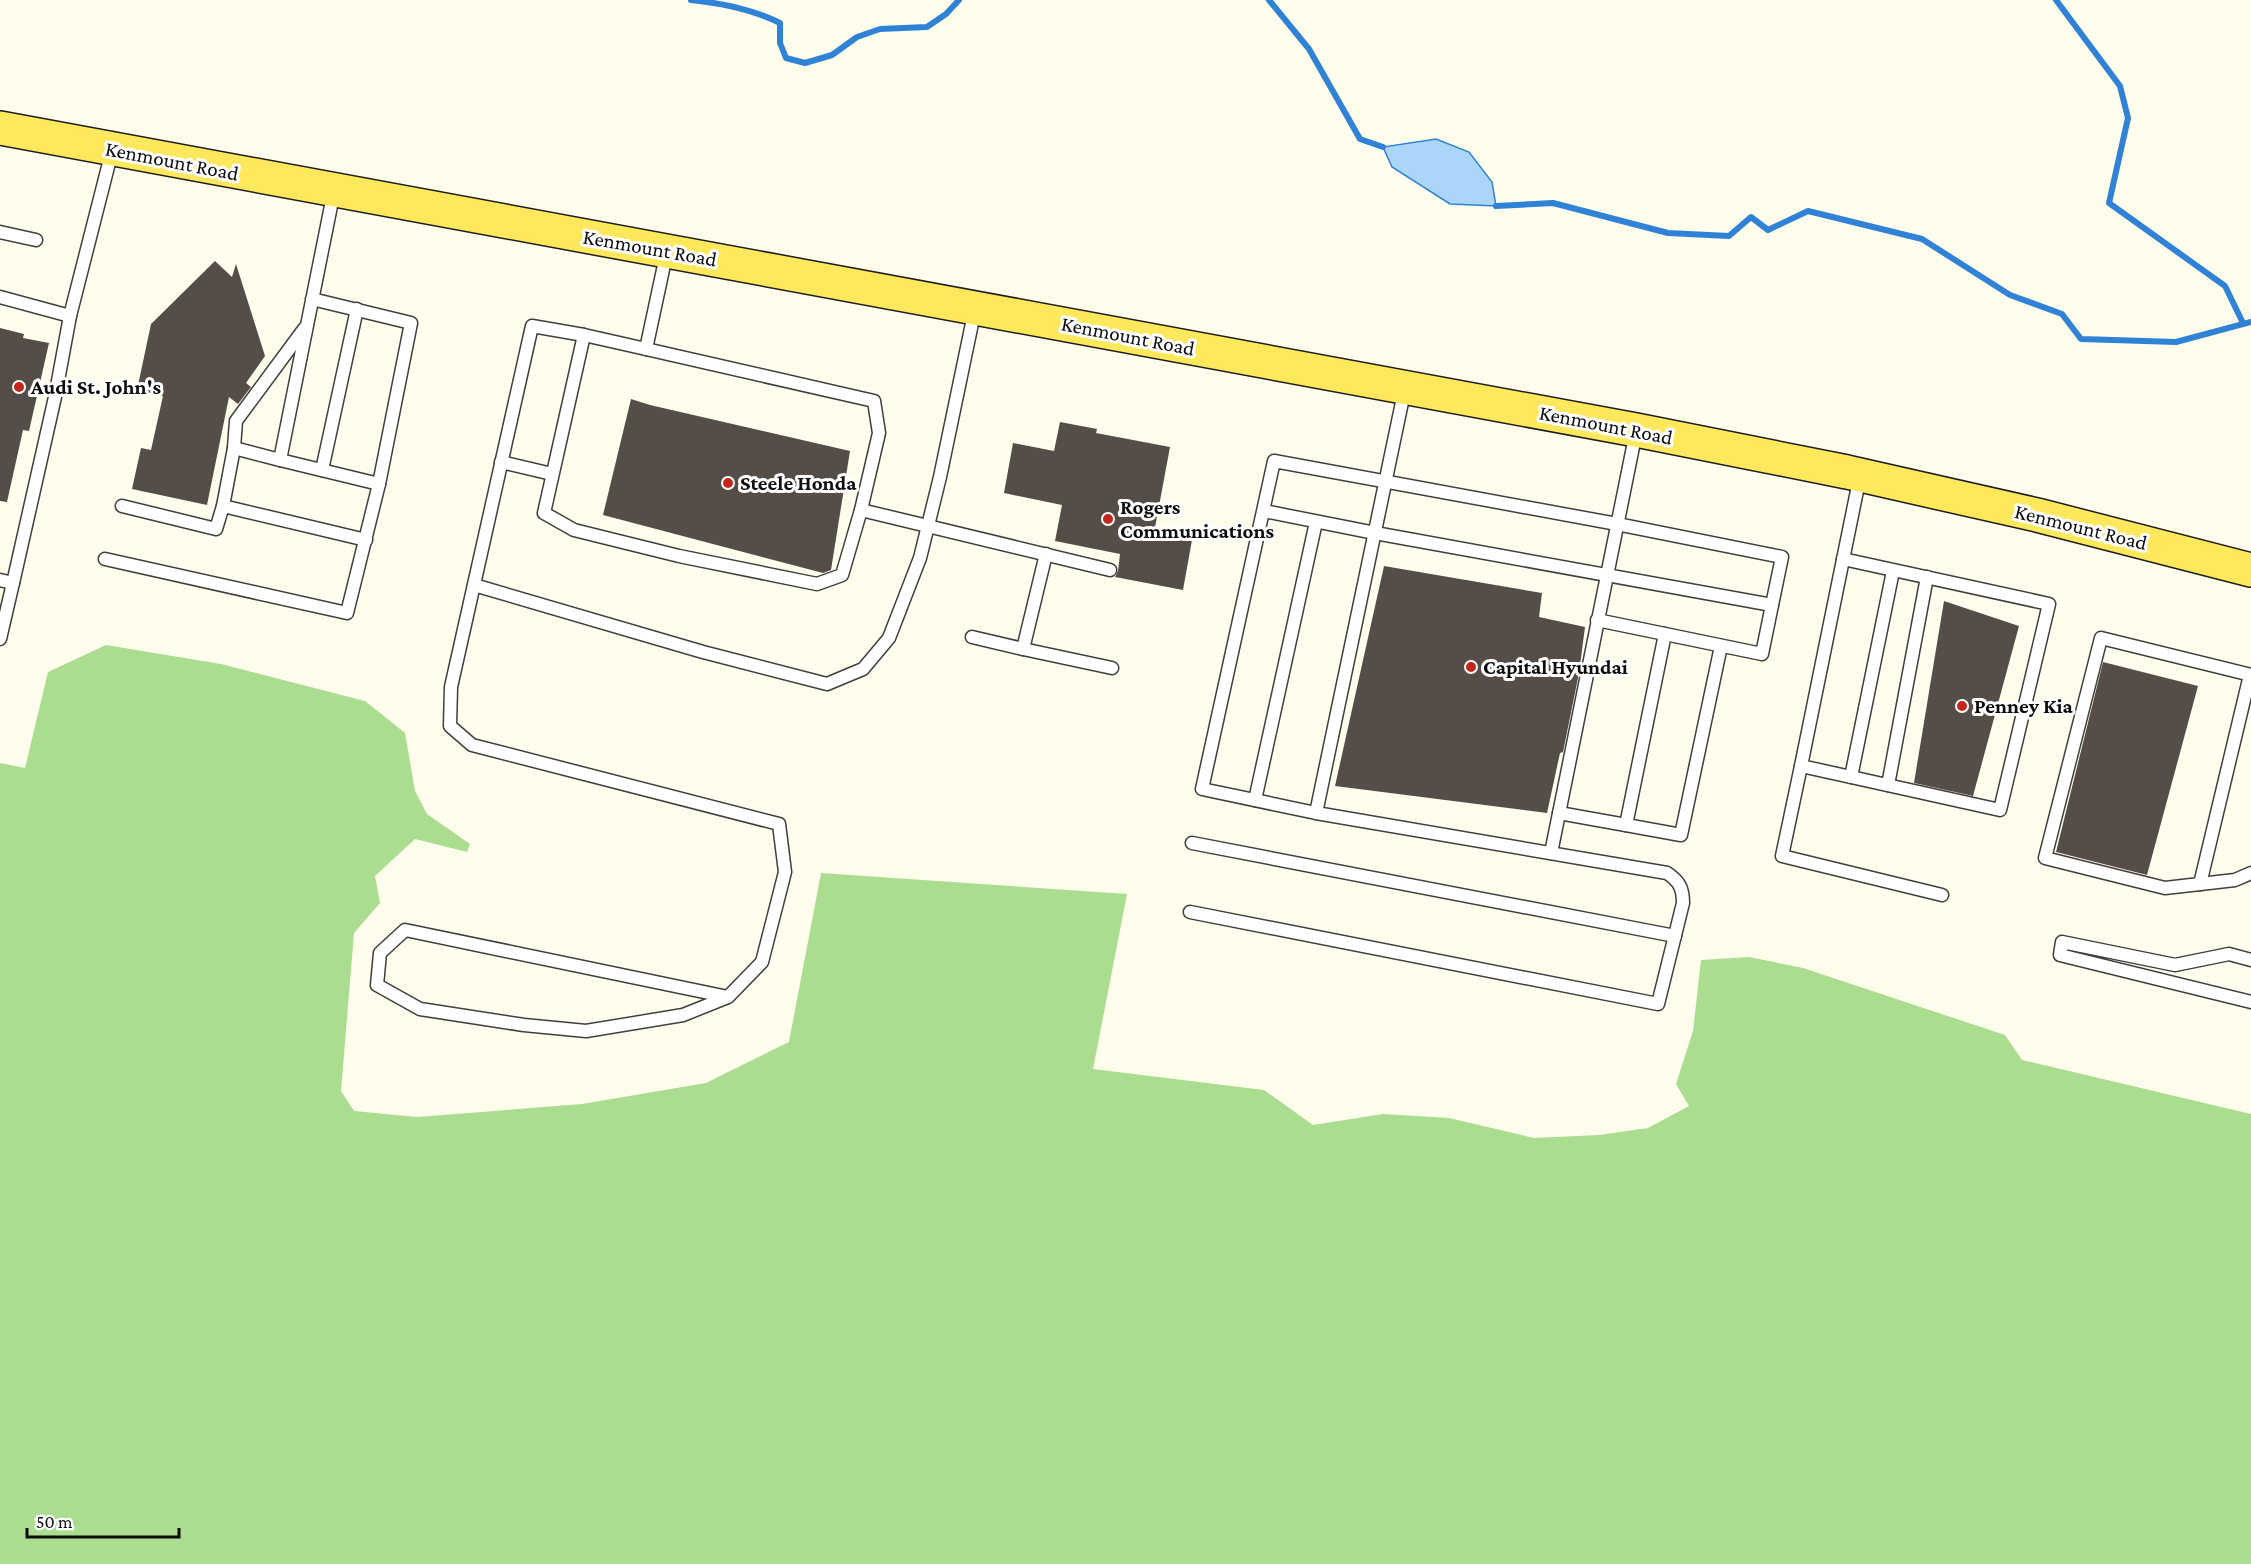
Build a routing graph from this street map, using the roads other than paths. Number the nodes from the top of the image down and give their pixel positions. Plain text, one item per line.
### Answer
1 (0, 128) edge
2 (112, 149) junction
3 (334, 191) junction
4 (0, 232) edge
5 (36, 240) dead end
6 (667, 251) junction
7 (0, 297) edge
8 (312, 299) junction
9 (976, 307) junction
10 (357, 309) junction
11 (70, 316) junction
12 (307, 326) junction
13 (584, 335) junction
14 (646, 349) junction
15 (1406, 387) junction
16 (1636, 430) junction
17 (234, 448) junction
18 (280, 460) junction
19 (501, 462) junction
20 (322, 470) junction
21 (552, 474) junction
22 (1860, 475) junction
23 (1386, 482) junction
24 (379, 484) junction
25 (122, 506) dead end
26 (223, 506) junction
27 (861, 510) junction
28 (1264, 511) junction
29 (1316, 522) junction
30 (1617, 524) junction
31 (928, 526) junction
32 (1375, 534) junction
33 (366, 540) junction
34 (1046, 554) junction
35 (105, 558) dead end
36 (1843, 559) junction
37 (1110, 570) dead end
38 (2251, 570) edge
39 (1893, 571) junction
40 (1606, 576) junction
41 (1927, 578) junction
42 (0, 580) edge
43 (13, 583) junction
44 (474, 585) junction
45 (1772, 605) junction
46 (1597, 620) junction
47 (1665, 634) junction
48 (972, 638) dead end
49 (0, 639) edge
50 (1721, 646) junction
51 (1023, 649) junction
52 (1112, 668) dead end
53 (2251, 675) edge
54 (1801, 766) junction
55 (1851, 777) junction
56 (1888, 785) junction
57 (1255, 800) junction
58 (1316, 813) junction
59 (1559, 813) junction
60 (1626, 825) junction
61 (1192, 843) dead end
62 (1551, 853) junction
63 (2251, 873) edge
64 (2200, 884) junction
65 (1942, 895) dead end
66 (1190, 912) dead end
67 (1675, 936) junction
68 (2251, 960) edge
69 (728, 997) junction
70 (2251, 1002) edge

1 - 2 main road, Kenmount Road
2 - 3 main road, Kenmount Road
2 - 11 lane
3 - 6 main road, Kenmount Road
3 - 8 lane
4 - 5 lane
6 - 9 main road, Kenmount Road
6 - 14 lane
7 - 11 lane
8 - 10 lane
8 - 12 lane
9 - 15 main road, Kenmount Road
9 - 31 lane
10 - 20 lane
10 - 24 lane
11 - 43 lane
12 - 17 lane
12 - 18 lane
13 - 14 lane
13 - 19 lane
13 - 21 lane
14 - 27 lane
15 - 16 main road, Kenmount Road
15 - 23 lane
16 - 22 main road, Kenmount Road
16 - 30 lane
17 - 18 lane
17 - 26 lane
18 - 20 lane
19 - 21 lane
19 - 44 lane
20 - 24 lane
21 - 27 lane
22 - 36 lane
22 - 38 main road, Kenmount Road
23 - 28 lane
23 - 30 lane
23 - 32 lane
24 - 33 lane
25 - 26 lane
26 - 33 lane
27 - 31 lane
28 - 29 lane
28 - 57 lane
29 - 32 lane
29 - 57 lane
30 - 40 lane
30 - 45 lane
31 - 34 lane
31 - 44 lane
32 - 40 lane
32 - 58 lane
33 - 35 lane
34 - 37 lane
34 - 51 lane
36 - 39 lane
36 - 54 lane
39 - 41 lane
39 - 55 lane
40 - 45 lane
40 - 46 lane
41 - 56 lane
41 - 56 lane
42 - 43 lane
43 - 49 lane
44 - 69 lane
45 - 50 lane
46 - 47 lane
46 - 59 lane
47 - 50 lane
47 - 60 lane
48 - 51 lane
50 - 60 lane
51 - 52 lane
53 - 64 lane
53 - 64 lane
54 - 55 lane
54 - 65 lane
55 - 56 lane
57 - 58 lane
58 - 62 lane
59 - 60 lane
59 - 62 lane
61 - 67 lane
62 - 67 lane
63 - 64 lane
66 - 67 lane
68 - 70 lane
69 - 69 lane

